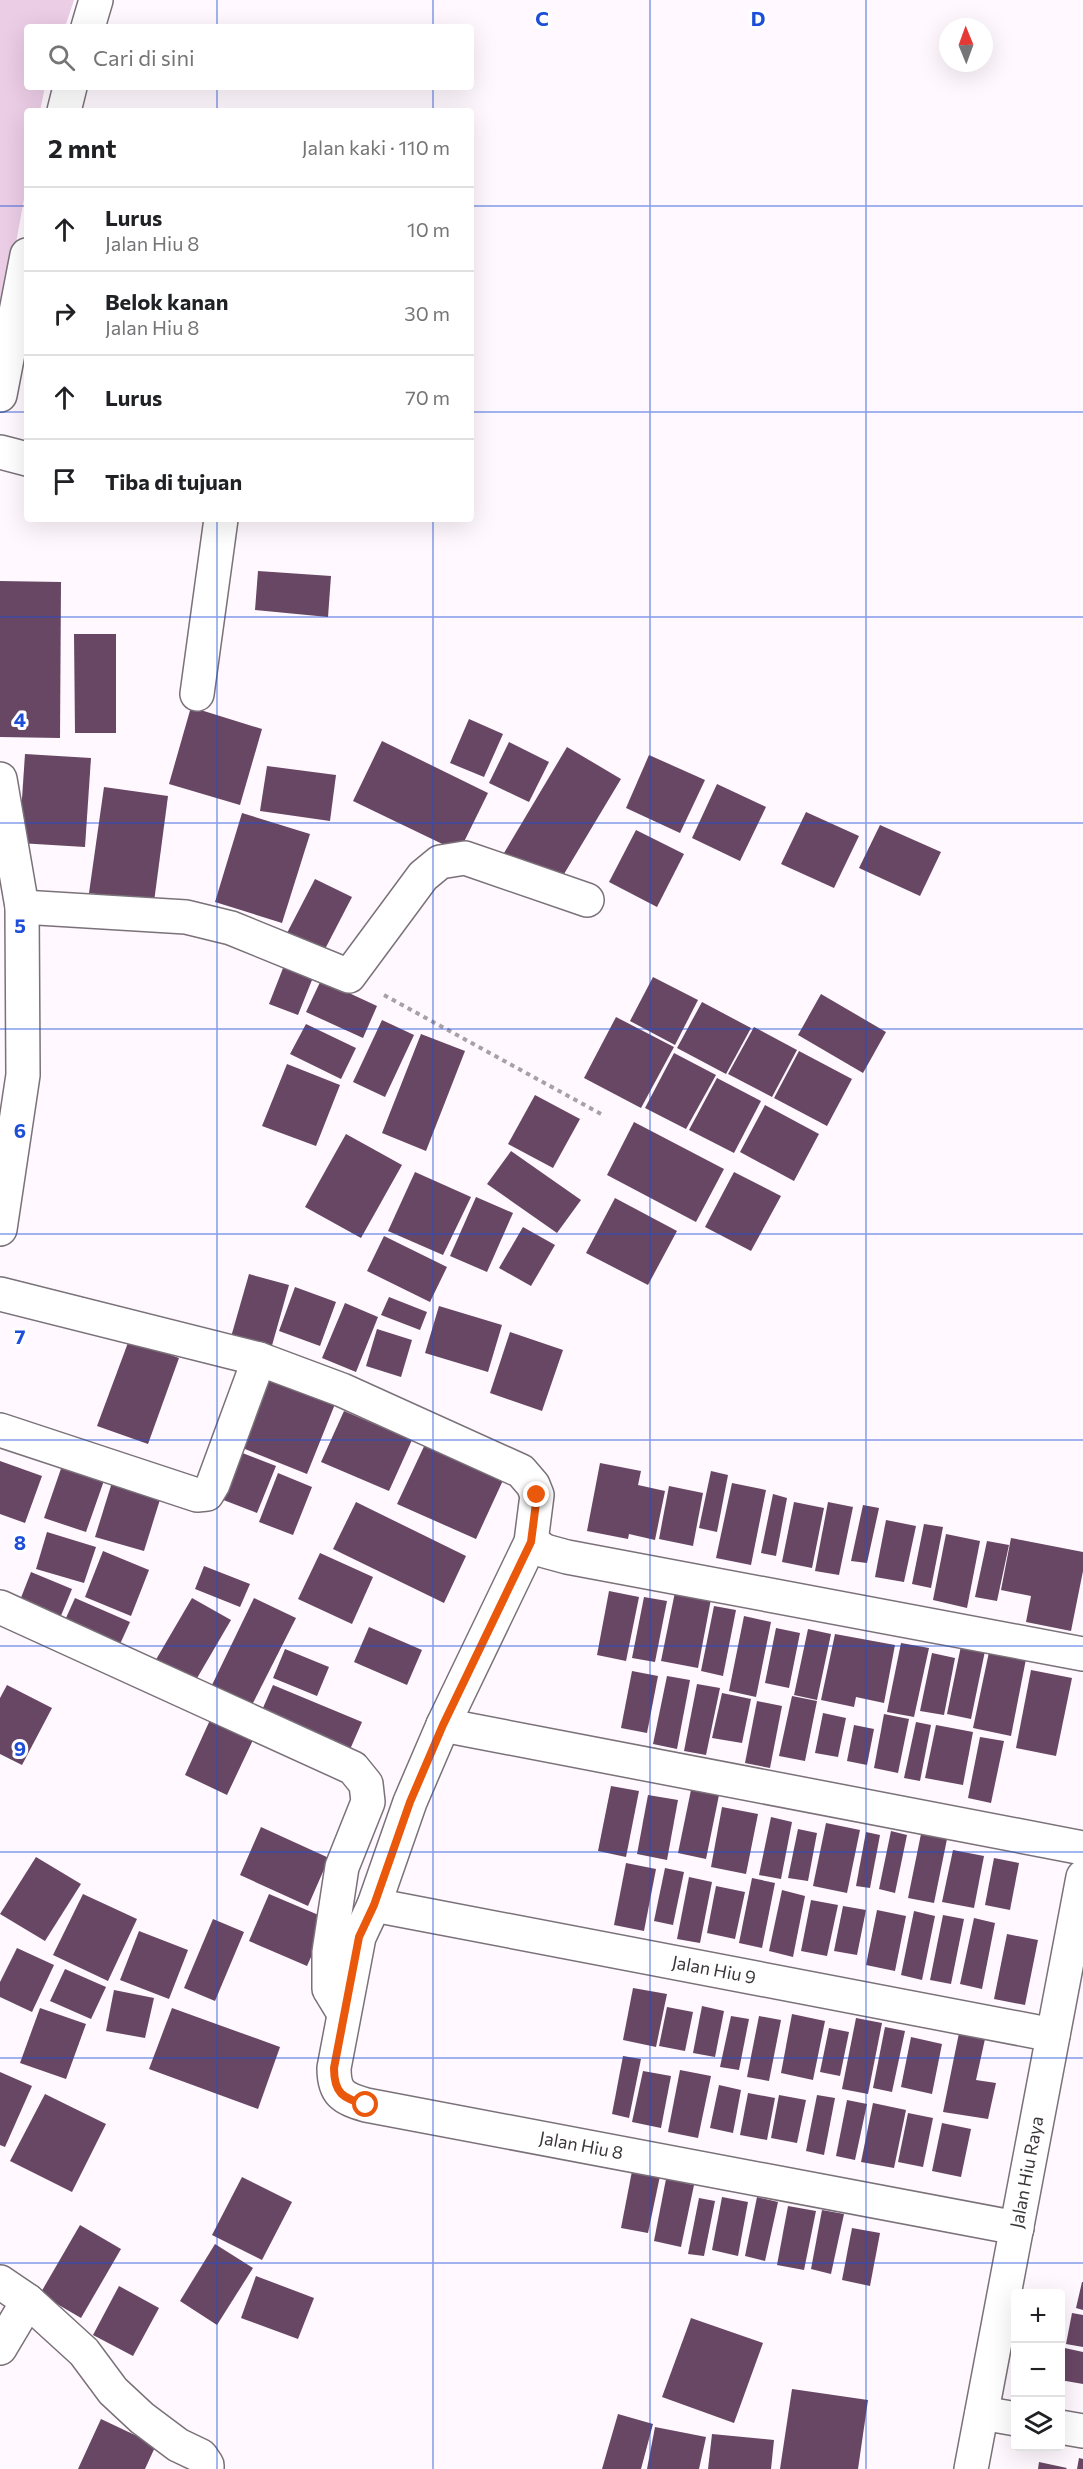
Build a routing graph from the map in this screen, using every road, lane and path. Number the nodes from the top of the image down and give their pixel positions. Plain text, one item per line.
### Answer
1 (96, 0) edge
2 (89, 24) edge
3 (69, 90) edge
4 (65, 108) edge
5 (24, 271) edge
6 (0, 395) edge
7 (0, 452) edge
8 (24, 458) edge
9 (221, 522) edge
10 (197, 694) dead end
11 (0, 779) edge
12 (587, 900) dead end
13 (22, 907) junction
14 (349, 976) junction
15 (601, 1114) dead end
16 (0, 1229) edge
17 (0, 1294) edge
18 (259, 1359) junction
19 (0, 1430) edge
20 (531, 1542) junction
21 (0, 1607) edge
22 (1083, 1654) edge
23 (443, 1725) junction
24 (1083, 1848) edge
25 (1083, 1877) edge
26 (374, 1905) junction
27 (344, 2014) junction
28 (1053, 2035) junction
29 (1017, 2228) junction
30 (0, 2282) edge
31 (28, 2301) junction
32 (0, 2348) edge
33 (982, 2413) junction
34 (1011, 2418) edge
35 (1065, 2428) edge
36 (1083, 2431) edge
37 (207, 2469) edge
38 (971, 2469) edge

1 - 2 street
3 - 4 street
5 - 6 street
7 - 8 street
9 - 10 street
11 - 13 street
12 - 14 street
13 - 14 street
13 - 16 street
14 - 15 path
17 - 18 street, Jalan Hiu 8
18 - 19 street
18 - 20 street, Jalan Hiu 8
20 - 22 street
20 - 23 street, Jalan Hiu 8
21 - 27 street
23 - 24 street
23 - 26 street, Jalan Hiu 8
25 - 28 street, Jalan Hiu Raya
26 - 27 street, Jalan Hiu 8
26 - 28 street, Jalan Hiu 9
27 - 29 street, Jalan Hiu 8
28 - 29 street, Jalan Hiu Raya
29 - 33 street, Jalan Hiu Raya
30 - 31 street
31 - 32 street
31 - 37 street
33 - 34 street
33 - 38 street, Jalan Hiu Raya
35 - 36 street

